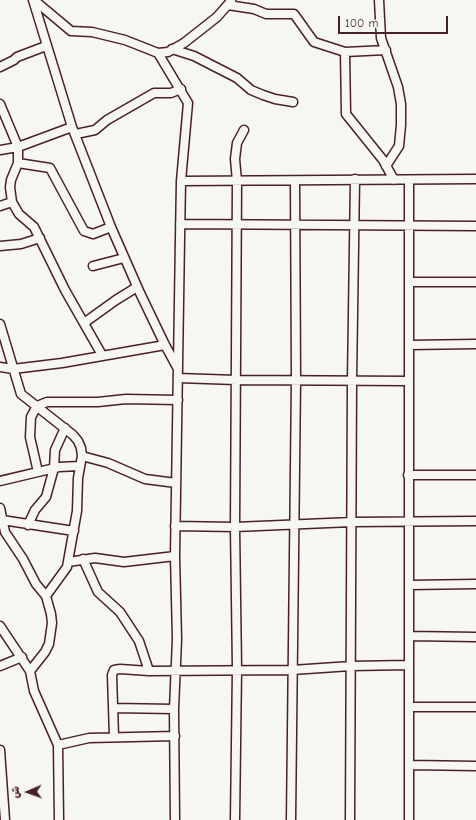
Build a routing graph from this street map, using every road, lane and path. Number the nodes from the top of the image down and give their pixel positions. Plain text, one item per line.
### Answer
1 (33, 0) edge
2 (379, 0) edge
3 (230, 2) edge
4 (46, 46) junction
5 (172, 49) junction
6 (386, 50) junction
7 (345, 52) junction
8 (158, 53) junction
9 (0, 67) edge
10 (181, 89) junction
11 (293, 102) dead end
12 (0, 104) edge
13 (74, 130) junction
14 (244, 130) dead end
15 (18, 147) junction
16 (0, 150) edge
17 (18, 163) junction
18 (386, 166) junction
19 (355, 179) junction
20 (476, 179) edge
21 (394, 180) junction
22 (181, 181) junction
23 (237, 181) junction
24 (295, 181) junction
25 (408, 181) junction
26 (12, 202) junction
27 (0, 206) edge
28 (180, 224) junction
29 (296, 225) junction
30 (410, 225) junction
31 (236, 226) junction
32 (354, 226) junction
33 (476, 226) edge
34 (111, 227) junction
35 (40, 238) junction
36 (0, 246) edge
37 (124, 258) junction
38 (93, 266) dead end
39 (410, 282) junction
40 (476, 282) edge
41 (137, 287) junction
42 (84, 323) junction
43 (0, 324) edge
44 (476, 344) edge
45 (165, 345) junction
46 (409, 345) junction
47 (102, 355) junction
48 (0, 367) edge
49 (178, 367) junction
50 (13, 369) junction
51 (178, 378) junction
52 (236, 380) junction
53 (296, 380) junction
54 (409, 380) junction
55 (352, 381) junction
56 (178, 400) junction
57 (37, 406) junction
58 (64, 428) junction
59 (82, 456) junction
60 (80, 466) junction
61 (54, 468) junction
62 (38, 472) junction
63 (408, 475) junction
64 (476, 475) edge
65 (0, 481) edge
66 (176, 482) junction
67 (0, 508) edge
68 (2, 520) junction
69 (407, 521) junction
70 (476, 521) edge
71 (352, 522) junction
72 (294, 524) junction
73 (28, 525) junction
74 (175, 526) junction
75 (235, 527) junction
76 (74, 531) junction
77 (175, 556) junction
78 (83, 559) junction
79 (68, 562) junction
80 (476, 584) edge
81 (409, 585) junction
82 (46, 596) junction
83 (0, 626) edge
84 (409, 636) junction
85 (476, 637) edge
86 (22, 657) junction
87 (0, 666) edge
88 (351, 666) junction
89 (408, 666) junction
90 (177, 669) junction
91 (237, 670) junction
92 (292, 670) junction
93 (30, 671) junction
94 (149, 671) junction
95 (409, 707) junction
96 (476, 707) edge
97 (113, 708) junction
98 (174, 709) junction
99 (174, 736) junction
100 (114, 737) junction
101 (58, 745) junction
102 (0, 750) edge
103 (409, 765) junction
104 (476, 766) edge
105 (5, 820) edge
106 (59, 820) edge
107 (175, 820) edge
108 (235, 820) edge
109 (291, 820) edge
110 (350, 820) edge
111 (409, 820) edge

1 - 4 street
1 - 8 street
2 - 6 street
3 - 5 street
3 - 7 street
4 - 9 street
4 - 13 street
5 - 8 street
5 - 11 street
6 - 7 street
6 - 18 street
7 - 18 street
8 - 10 street
10 - 13 street
10 - 22 street
12 - 15 street
13 - 15 street
13 - 34 street
14 - 23 street
15 - 16 street
15 - 17 street
17 - 26 street
17 - 34 street
18 - 21 street
19 - 21 street
19 - 24 street
19 - 32 street
20 - 25 street
21 - 25 street
22 - 23 street
22 - 28 street
23 - 24 street
23 - 31 street
24 - 29 street
25 - 30 street
26 - 27 street
26 - 35 street
28 - 31 street
28 - 49 street
29 - 31 street
29 - 32 street
29 - 53 street
30 - 32 street
30 - 33 street
30 - 39 street
31 - 52 street
32 - 55 street
34 - 37 street
35 - 36 street
35 - 42 street
37 - 38 street
37 - 41 street
39 - 40 street
39 - 46 street
41 - 42 street
41 - 45 street
42 - 47 street
43 - 50 street
44 - 46 street
45 - 47 street
45 - 49 street
46 - 54 street
47 - 50 street
48 - 50 street
49 - 51 street
50 - 57 street
51 - 52 street
51 - 56 street
52 - 53 street
52 - 75 street
53 - 55 street
53 - 72 street
54 - 55 street
54 - 63 street
55 - 71 street
56 - 57 street
56 - 66 street
57 - 58 street
57 - 62 street
58 - 59 street
58 - 61 street
59 - 60 street
59 - 66 street
60 - 61 street
60 - 76 street
61 - 62 street
61 - 73 street
62 - 65 street
63 - 64 street
63 - 69 street
66 - 74 street
67 - 68 street
68 - 73 street
68 - 82 street
69 - 70 street
69 - 71 street
69 - 81 street
71 - 72 street
71 - 88 street
72 - 75 street
72 - 92 street
73 - 76 street
74 - 75 street
74 - 77 street
75 - 91 street
76 - 79 street
77 - 78 street
77 - 90 street
78 - 79 street
78 - 94 street
79 - 82 street
80 - 81 street
81 - 84 street
82 - 93 street
83 - 86 street
84 - 85 street
84 - 89 street
86 - 87 street
86 - 93 street
88 - 89 street
88 - 92 street
88 - 110 street
89 - 95 street
90 - 91 street
90 - 94 street
90 - 98 street
91 - 92 street
91 - 108 street
92 - 109 street
93 - 101 street
94 - 97 street
95 - 96 street
95 - 103 street
97 - 98 street
97 - 100 street
98 - 99 street
99 - 100 street
99 - 107 street
100 - 101 street
101 - 106 street
102 - 105 street
103 - 104 street
103 - 111 street

